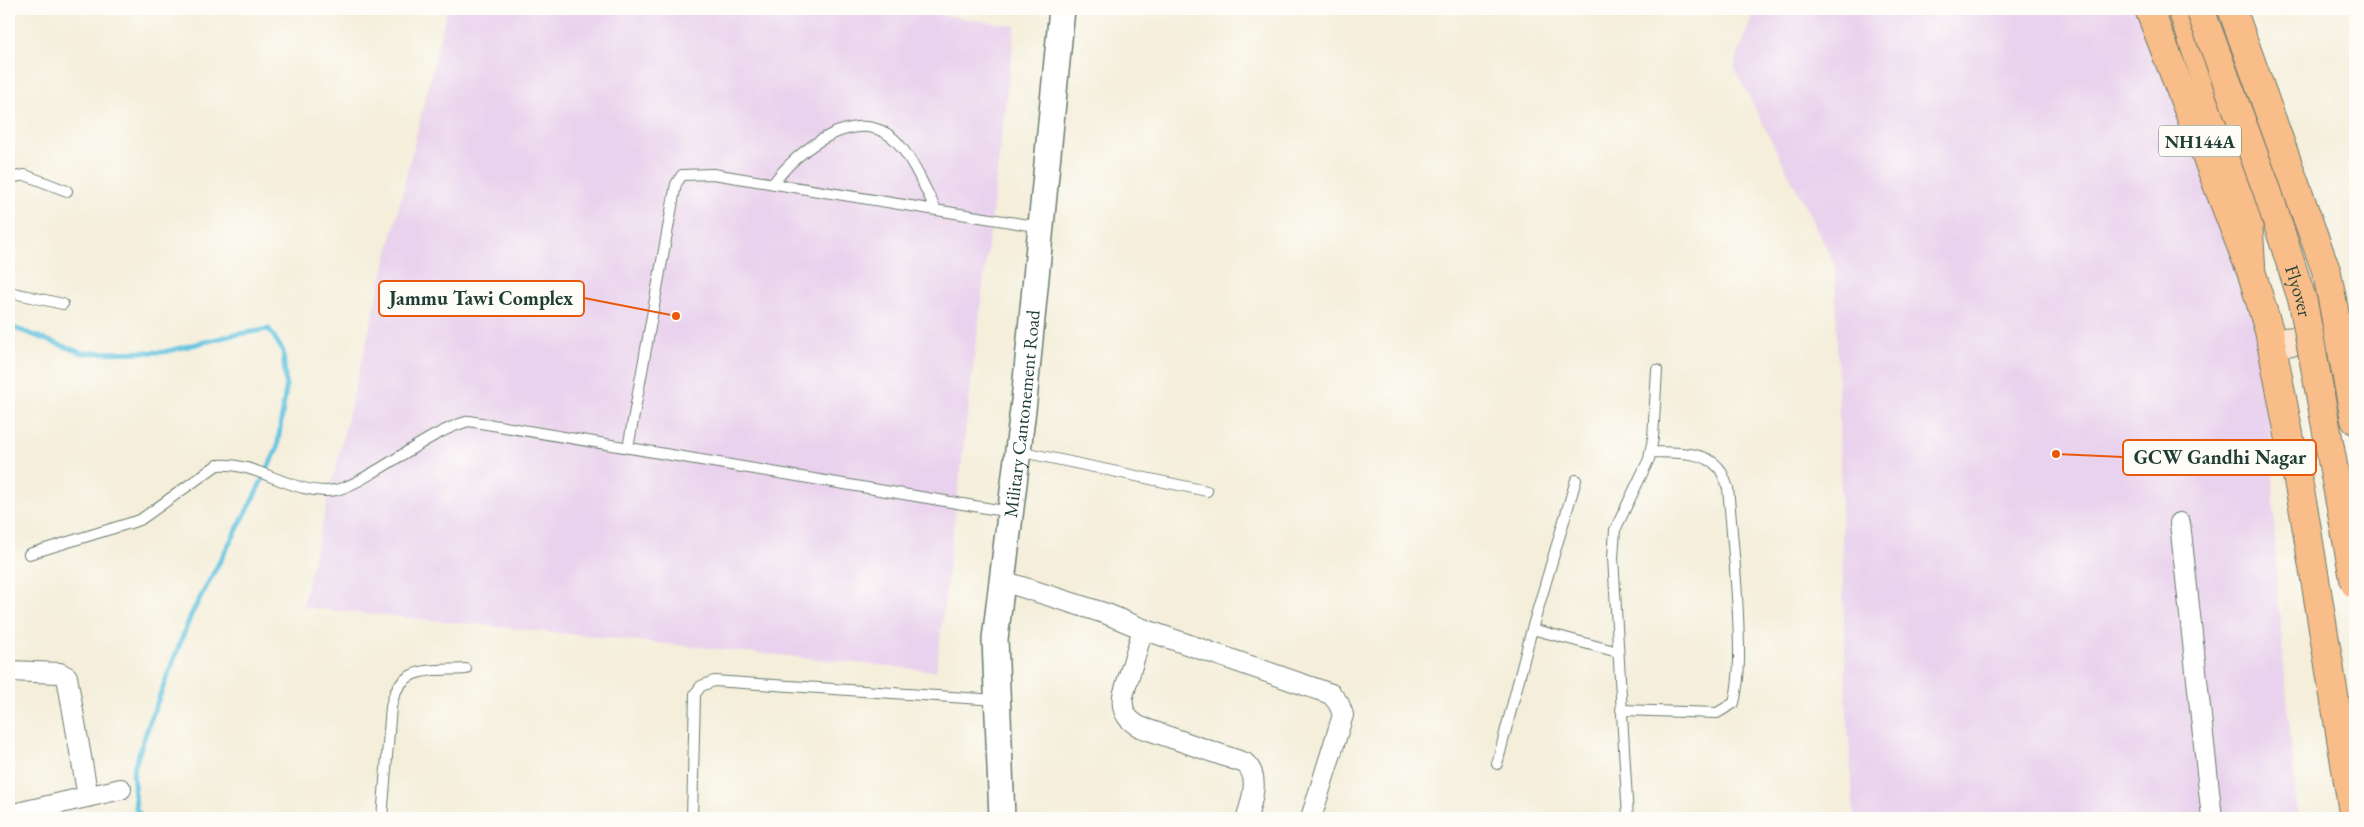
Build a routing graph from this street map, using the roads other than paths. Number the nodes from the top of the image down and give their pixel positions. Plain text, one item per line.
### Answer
1 (1062, 9) edge
2 (2149, 9) edge
3 (2182, 9) edge
4 (2200, 9) edge
5 (2232, 9) edge
6 (9, 178) edge
7 (774, 184) junction
8 (66, 191) dead end
9 (936, 210) junction
10 (1041, 227) junction
11 (2252, 274) junction
12 (9, 292) edge
13 (64, 304) dead end
14 (2347, 337) edge
15 (2271, 343) junction
16 (1657, 370) dead end
17 (2355, 420) edge
18 (628, 448) junction
19 (1018, 451) junction
20 (1650, 452) junction
21 (1576, 480) dead end
22 (1207, 491) dead end
23 (1011, 512) junction
24 (2180, 523) dead end
25 (29, 554) dead end
26 (1002, 581) junction
27 (2355, 584) edge
28 (1143, 629) junction
29 (1532, 629) junction
30 (1618, 652) junction
31 (466, 669) dead end
32 (9, 671) edge
33 (997, 700) junction
34 (1621, 710) junction
35 (1497, 764) dead end
36 (121, 789) dead end
37 (88, 797) junction
38 (50, 812) edge
39 (9, 815) edge
40 (382, 818) edge
41 (692, 818) edge
42 (1002, 818) edge
43 (1247, 818) edge
44 (1311, 818) edge
45 (1628, 818) edge
46 (2212, 818) edge
47 (2354, 818) edge

1 - 10 street, Military Cantonement Road
2 - 11 main road, NH144A
3 - 11 main road
4 - 27 main road, Flyover, bridge
5 - 14 main road
6 - 8 lane
7 - 9 lane
7 - 9 lane
7 - 18 lane
9 - 10 lane
10 - 19 street, Military Cantonement Road
11 - 15 main road, NH144A
12 - 13 lane
14 - 15 main road
14 - 17 main road
15 - 47 main road, NH144A
16 - 20 lane
18 - 23 lane
18 - 25 lane
19 - 22 lane
19 - 23 street, Military Cantonement Road
20 - 30 lane
20 - 34 lane
21 - 29 lane
23 - 26 street, Military Cantonement Road
24 - 46 street
26 - 28 street
26 - 33 street, Military Cantonement Road
28 - 43 street
28 - 44 street
29 - 30 lane
29 - 35 lane
30 - 34 lane
31 - 40 lane
32 - 37 street
33 - 41 lane
33 - 42 street, Military Cantonement Road
34 - 45 lane
36 - 37 street
37 - 38 street
38 - 39 street

